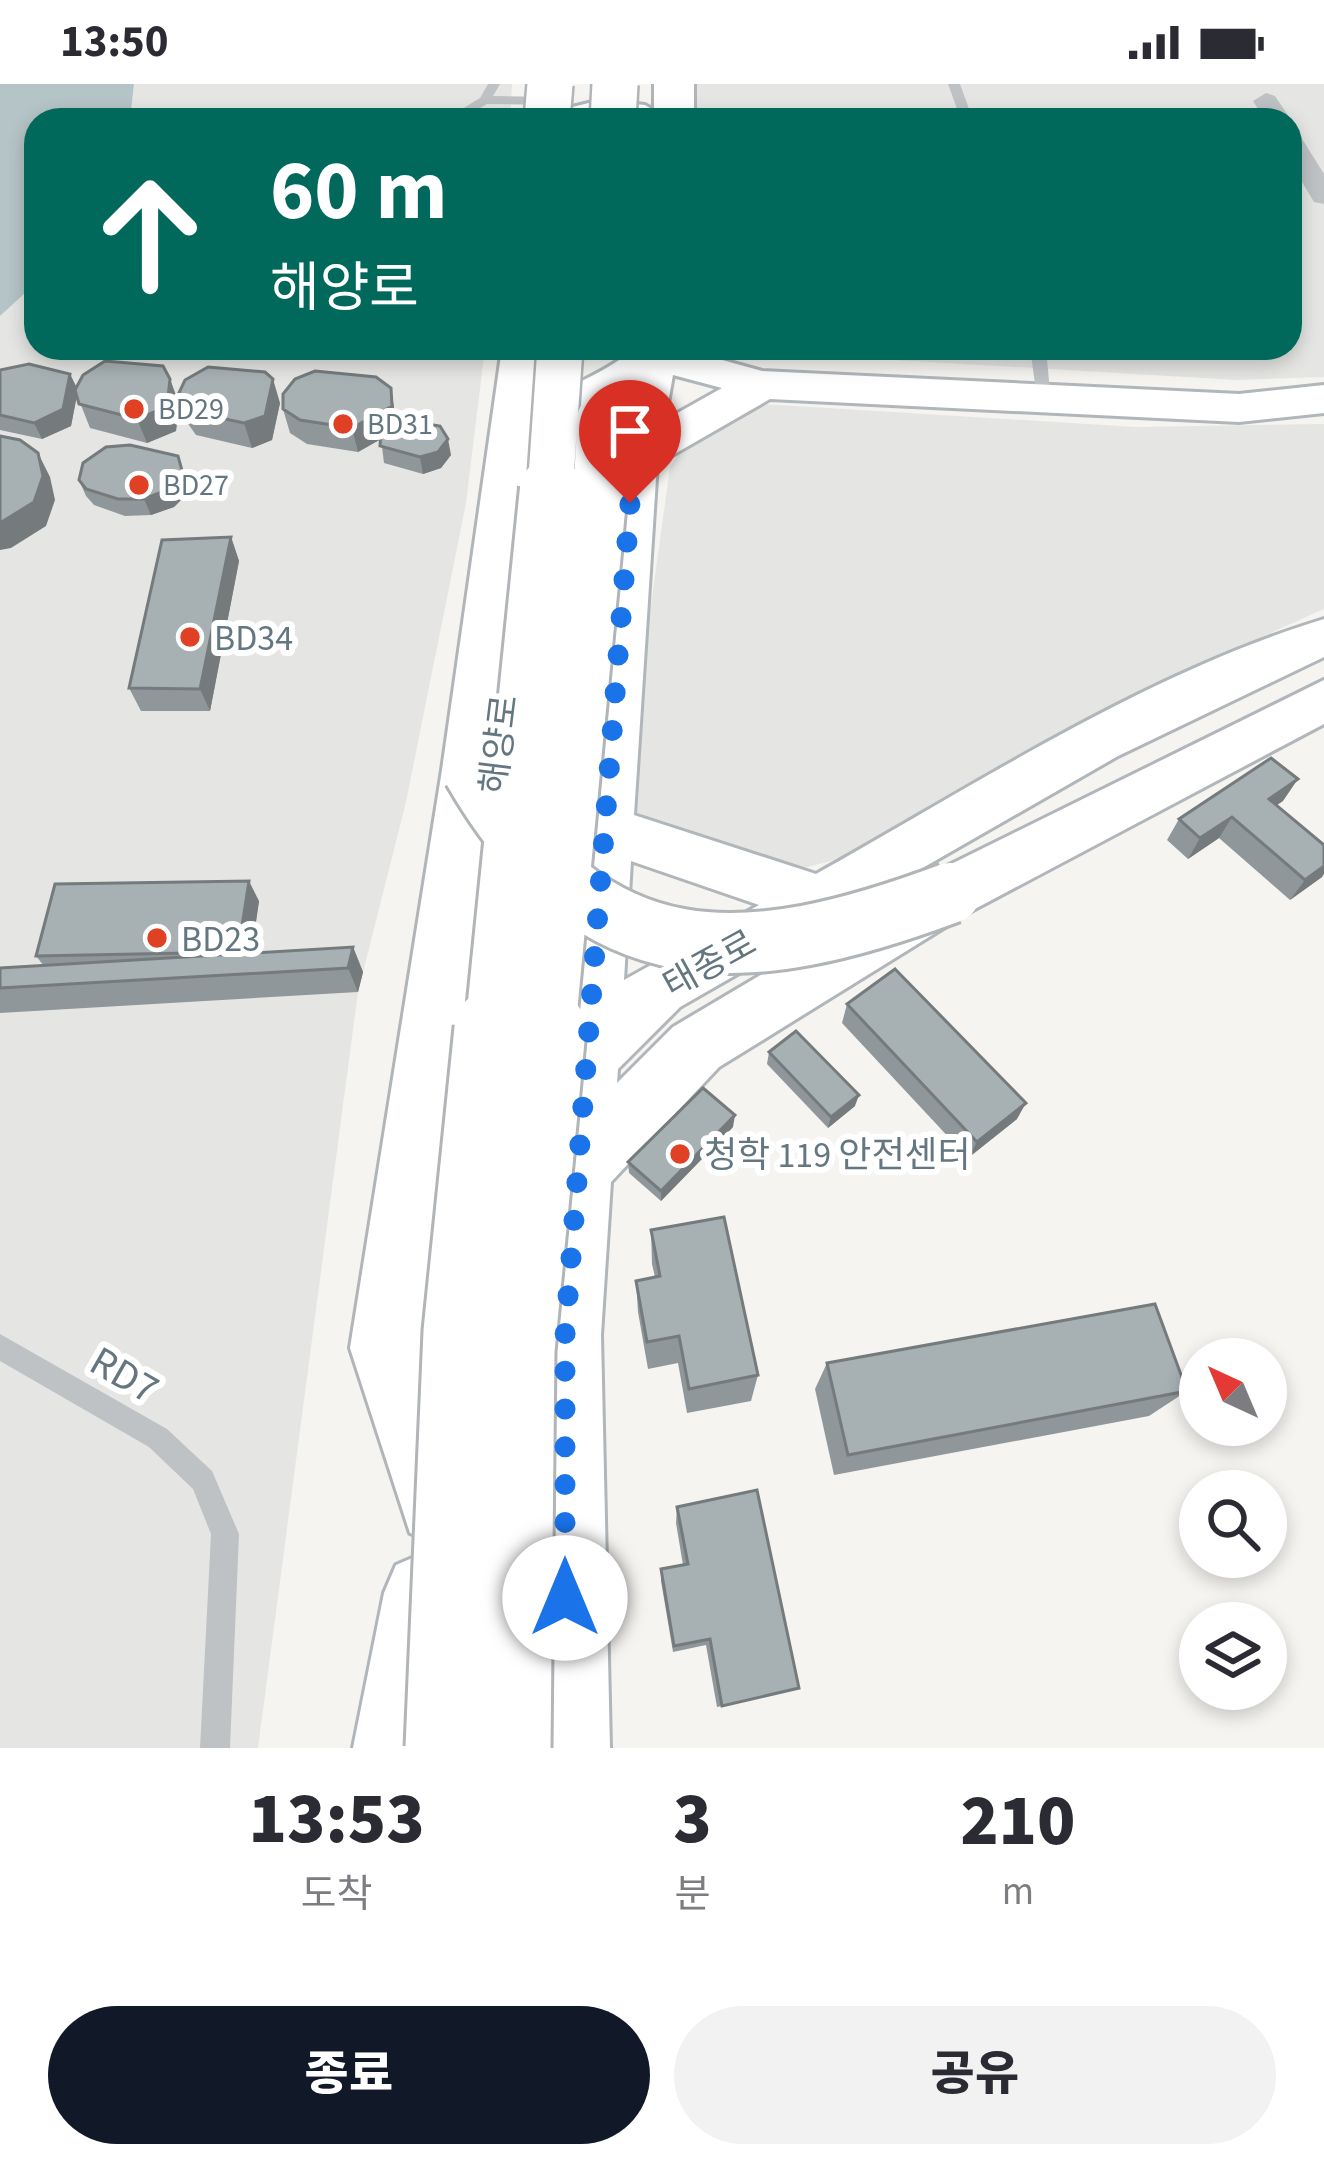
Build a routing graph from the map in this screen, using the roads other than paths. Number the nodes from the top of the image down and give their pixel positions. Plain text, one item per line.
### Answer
1 (494, 84) edge
2 (485, 100) junction
3 (471, 108) edge
4 (571, 108) edge
5 (1302, 158) edge
6 (1322, 189) edge
7 (529, 360) edge
8 (530, 360) edge
9 (561, 360) edge
10 (601, 360) edge
11 (644, 360) edge
12 (657, 360) edge
13 (686, 360) edge
14 (1040, 360) edge
15 (762, 385) junction
16 (1046, 398) junction
17 (1324, 399) edge
18 (634, 457) junction
19 (572, 522) junction
20 (1324, 638) edge
21 (1324, 700) edge
22 (473, 770) junction
23 (604, 828) junction
24 (950, 892) junction
25 (821, 902) junction
26 (586, 1057) junction
27 (578, 1169) junction
28 (441, 1194) junction
29 (0, 1347) edge
30 (440, 1503) junction
31 (215, 1748) edge
32 (395, 1748) edge
33 (446, 1748) edge
34 (510, 1748) edge
35 (568, 1748) edge

1 - 2 lane
2 - 3 lane
2 - 4 lane
5 - 6 street
7 - 22 highway
8 - 30 main road
9 - 19 highway, bridge
10 - 19 highway, bridge
11 - 28 main road, 해양로
12 - 18 main road
13 - 15 main road
14 - 16 lane
15 - 16 main road
15 - 18 main road
16 - 17 main road
18 - 23 main road
19 - 33 highway, bridge
19 - 34 highway, bridge
20 - 25 main road, 태종로
21 - 24 main road, 태종로
22 - 24 highway, bridge
22 - 30 highway
23 - 25 main road
23 - 26 main road
24 - 27 main road, 태종로
25 - 26 main road, 태종로
26 - 27 main road
26 - 28 main road, 태종로
27 - 35 main road
28 - 30 main road
29 - 31 lane, RD7
30 - 32 main road

